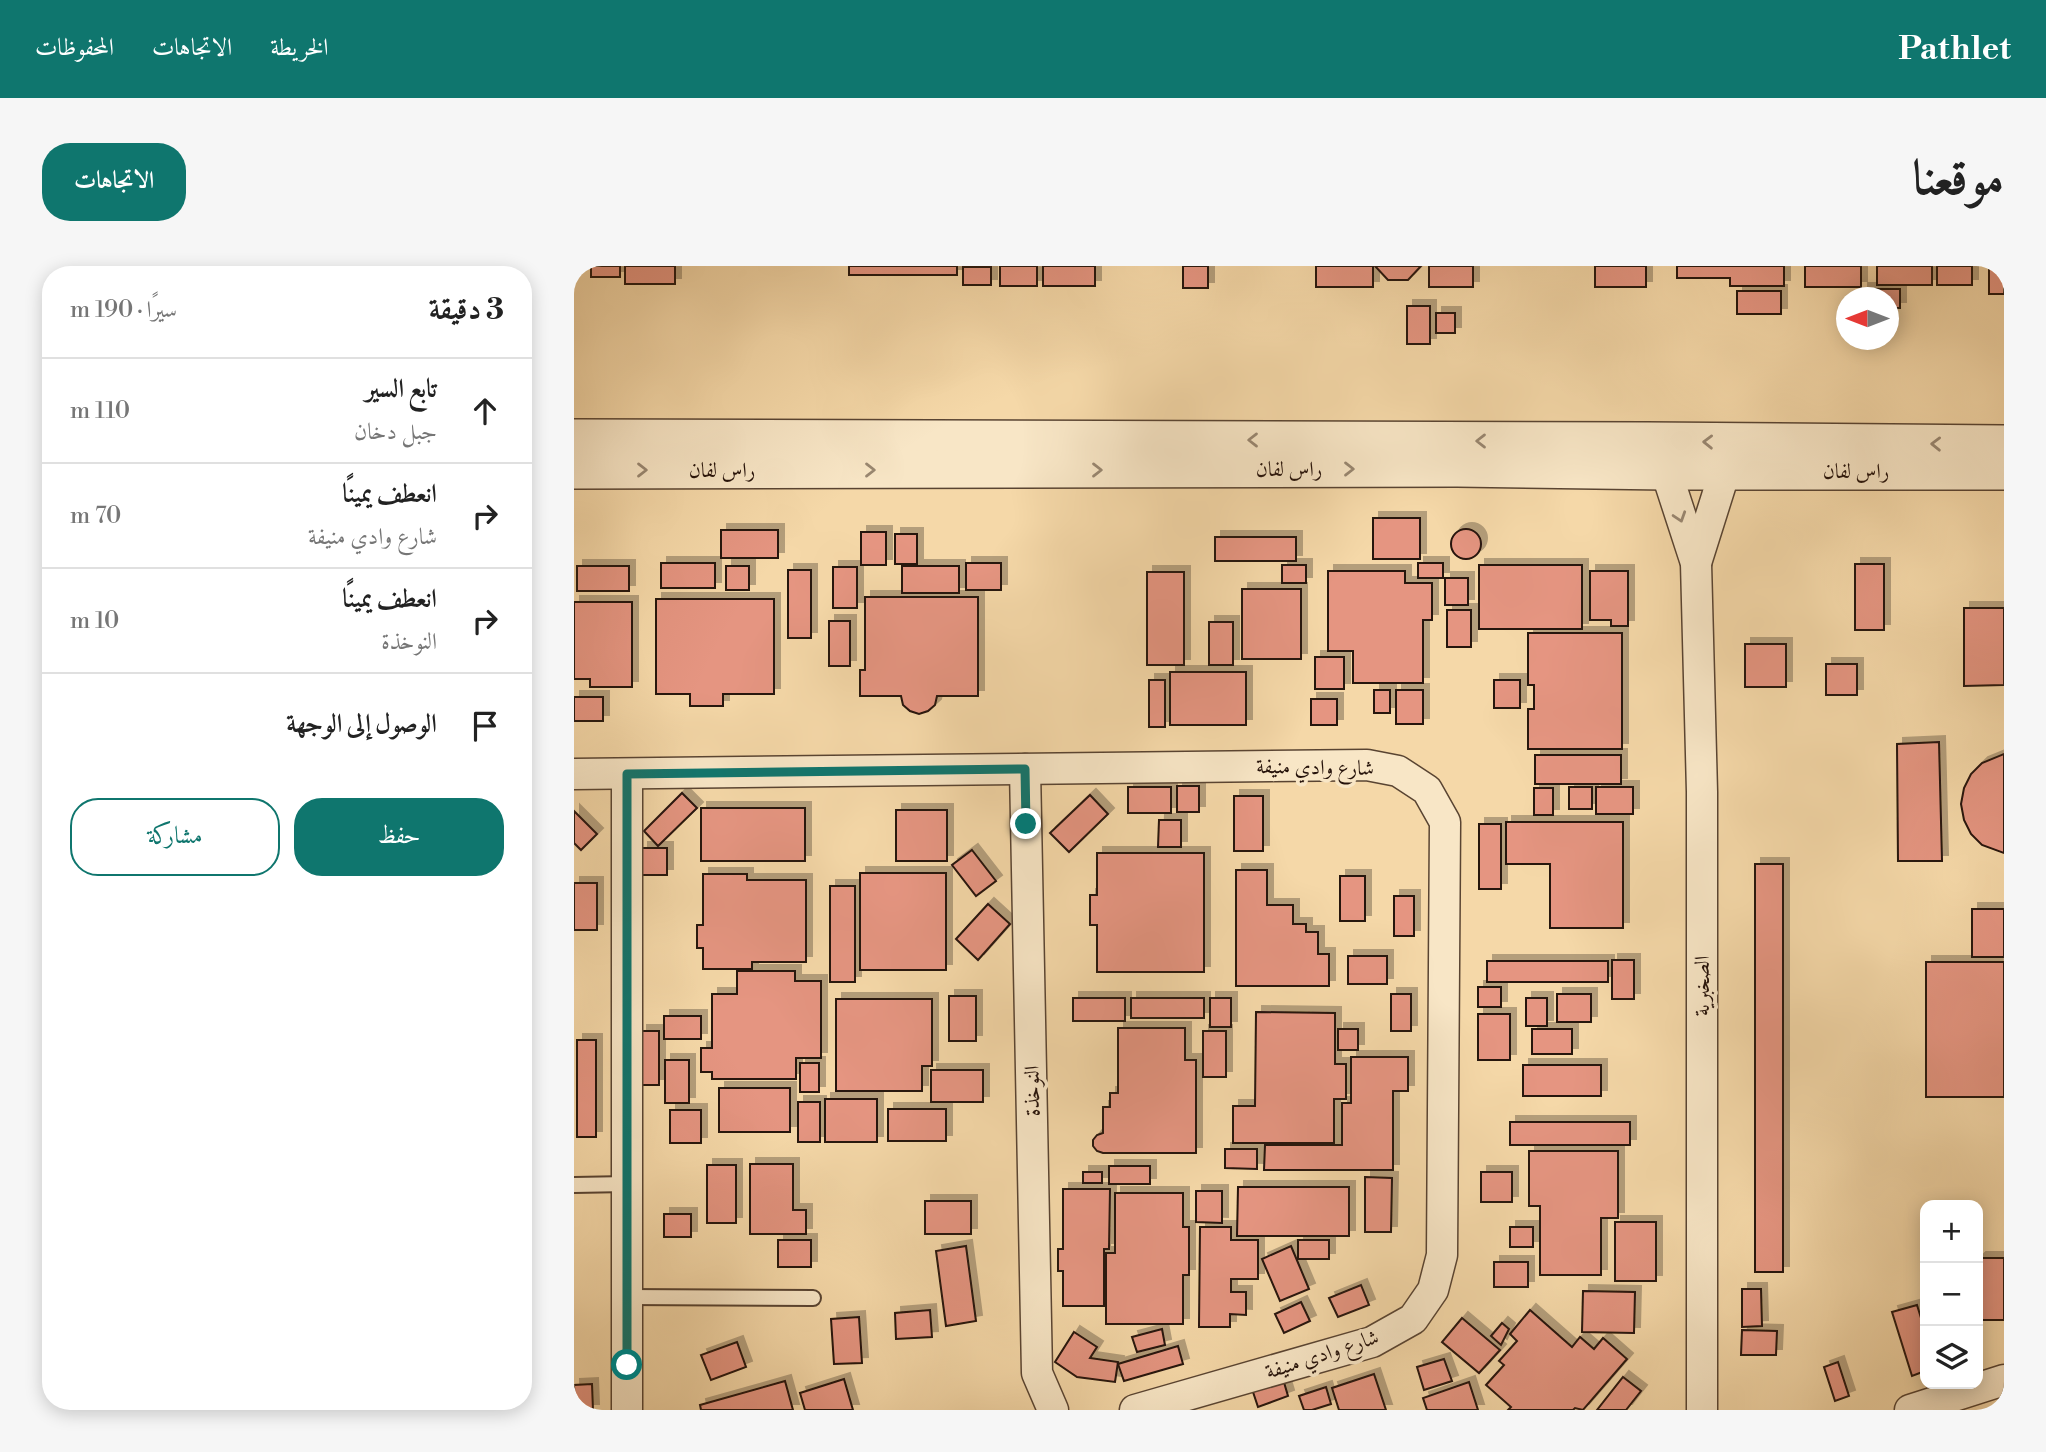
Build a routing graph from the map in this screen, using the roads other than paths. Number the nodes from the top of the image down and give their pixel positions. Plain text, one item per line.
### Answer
1 (574, 438) edge
2 (2004, 444) edge
3 (574, 470) edge
4 (1666, 471) junction
5 (1725, 471) junction
6 (2004, 471) edge
7 (1696, 562) junction
8 (1025, 769) junction
9 (574, 774) edge
10 (627, 774) junction
11 (627, 1184) junction
12 (574, 1185) edge
13 (627, 1297) junction
14 (813, 1298) dead end
15 (2004, 1380) edge
16 (627, 1410) edge
17 (1053, 1410) edge
18 (1135, 1410) edge
19 (1702, 1410) edge
20 (1910, 1410) edge

2 -> 1 street, راس لفان
3 -> 4 street, راس لفان
4 - 5 street, راس لفان
4 -> 7 street, الصخبرية
5 - 6 street, راس لفان
5 - 7 street, الصخبرية
7 - 19 street, الصخبرية
8 - 10 street, شارع وادي منيفة
8 - 17 street, النوخذة
8 - 18 street, شارع وادي منيفة
9 - 10 street, شارع وادي منيفة
10 - 11 street
11 - 12 lane
11 - 13 street
13 - 14 lane
13 - 16 street
15 - 20 street

